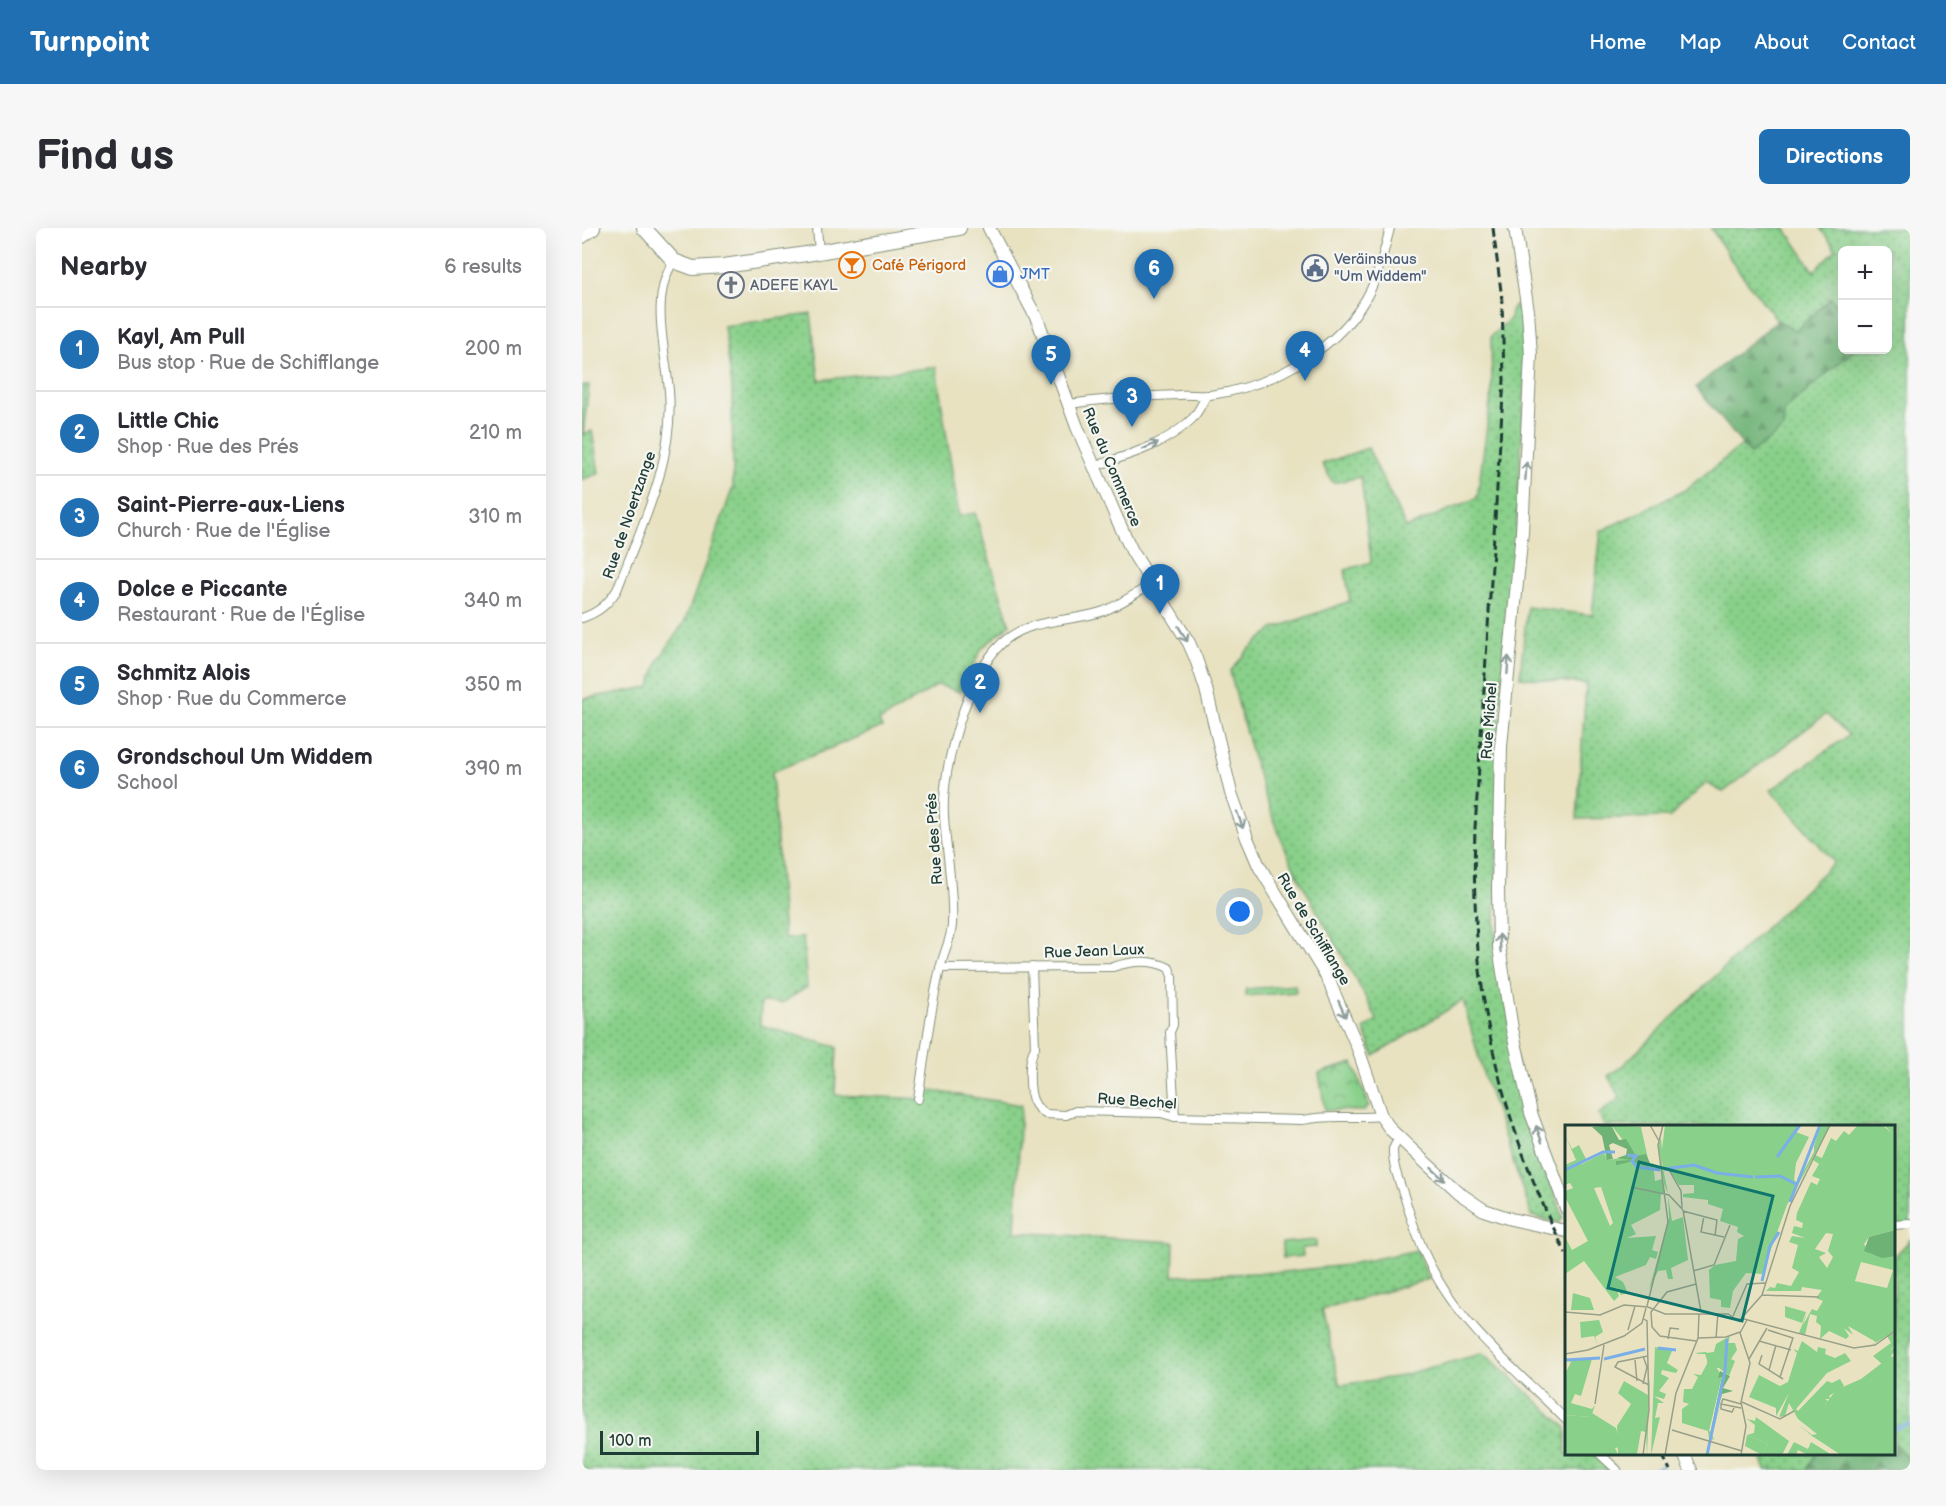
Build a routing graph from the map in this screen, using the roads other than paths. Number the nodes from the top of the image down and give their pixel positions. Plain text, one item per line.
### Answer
1 (593, 228) edge
2 (644, 228) edge
3 (817, 228) edge
4 (959, 228) edge
5 (989, 228) edge
6 (1390, 228) edge
7 (1515, 228) edge
8 (582, 236) edge
9 (819, 252) junction
10 (674, 261) junction
11 (1207, 395) junction
12 (1069, 404) junction
13 (1095, 466) junction
14 (1152, 584) junction
15 (582, 618) edge
16 (940, 968) junction
17 (1032, 968) junction
18 (918, 1099) dead end
19 (1381, 1116) junction
20 (1175, 1117) junction
21 (1402, 1141) junction
22 (1565, 1205) edge
23 (1910, 1224) edge
24 (1895, 1225) edge
25 (1565, 1231) edge
26 (1565, 1419) edge
27 (1601, 1455) edge
28 (1684, 1455) edge
29 (1617, 1470) edge
30 (1691, 1470) edge

1 - 8 main road
2 - 10 main road
3 - 9 street
4 - 9 main road
5 - 12 street, Rue du Commerce
6 - 11 street
22 -> 7 street, Rue Michel
9 - 10 main road
10 - 15 street, Rue de Noertzange
11 - 12 street
13 -> 11 street
12 - 13 street, Rue du Commerce
13 - 14 street, Rue du Commerce
14 - 16 street, Rue des Prés
14 -> 19 street, Rue de Schifflange
16 - 17 street, Rue Jean Laux
16 - 18 street, Rue des Prés
17 - 20 street, Rue Bechel
17 - 20 street, Rue Jean Laux
19 - 20 street, Rue Bechel
19 - 21 street, Rue de Schifflange
21 -> 25 street, Rue de Schifflange
21 - 26 street
23 - 24 street
27 - 29 street
28 - 30 street

